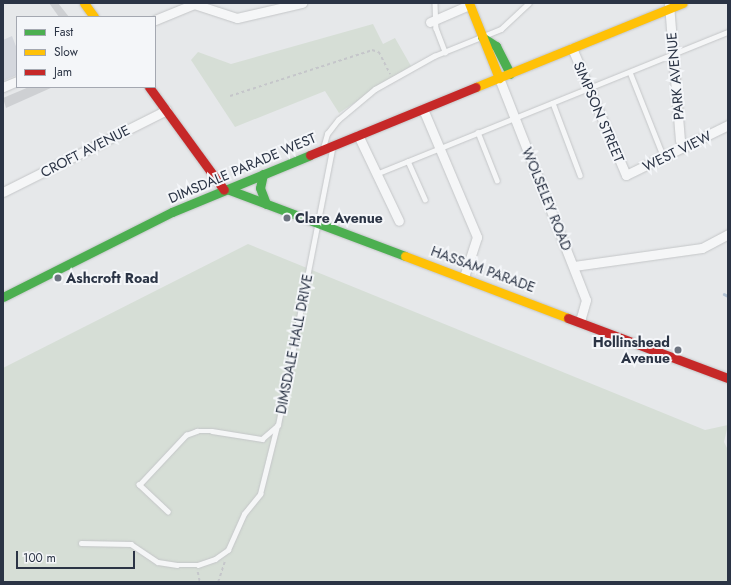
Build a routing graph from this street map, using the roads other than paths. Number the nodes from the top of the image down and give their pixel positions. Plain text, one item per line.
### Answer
1 (84, 3) edge
2 (194, 3) edge
3 (302, 3) edge
4 (434, 3) edge
5 (529, 3) edge
6 (683, 3) edge
7 (469, 4) edge
8 (669, 6) edge
9 (93, 16) edge
10 (156, 20) edge
11 (433, 20) junction
12 (728, 32) edge
13 (482, 37) junction
14 (572, 48) junction
15 (445, 52) junction
16 (672, 54) junction
17 (630, 72) junction
18 (510, 74) junction
19 (498, 78) junction
20 (16, 81) edge
21 (3, 87) edge
22 (150, 88) edge
23 (589, 88) junction
24 (553, 103) junction
25 (423, 109) junction
26 (167, 110) junction
27 (515, 119) junction
28 (728, 125) edge
29 (478, 132) junction
30 (358, 135) junction
31 (332, 145) junction
32 (684, 148) junction
33 (322, 149) junction
34 (439, 149) junction
35 (664, 158) junction
36 (408, 161) junction
37 (263, 174) junction
38 (376, 174) junction
39 (580, 175) dead end
40 (626, 175) joint
41 (498, 180) dead end
42 (225, 190) junction
43 (3, 192) edge
44 (425, 199) dead end
45 (266, 204) junction
46 (399, 221) dead end
47 (318, 224) junction
48 (728, 234) edge
49 (719, 239) junction
50 (728, 244) edge
51 (574, 266) junction
52 (464, 277) junction
53 (3, 297) edge
54 (580, 321) junction
55 (728, 378) edge
56 (278, 425) junction
57 (168, 512) dead end
58 (80, 543) dead end

1 - 9 main road
2 - 3 street
2 - 10 street
4 - 11 lane
5 - 13 lane
6 - 8 main road, DIMSDALE PARADE WEST
7 - 11 street
7 - 13 main road
8 - 14 main road, DIMSDALE PARADE WEST
8 - 16 street, PARK AVENUE
11 - 15 lane
12 - 16 lane
13 - 15 lane
13 - 18 main road
13 - 19 main road
14 - 18 main road, DIMSDALE PARADE WEST
14 - 23 street, SIMPSON STREET
15 - 33 lane
16 - 17 lane
16 - 32 street, PARK AVENUE
17 - 23 lane
17 - 35 lane
18 - 19 main road, DIMSDALE PARADE WEST
19 - 25 main road, DIMSDALE PARADE WEST
19 - 27 street, WOLSELEY ROAD
20 - 21 street
22 - 26 main road
23 - 24 lane
23 - 40 street, SIMPSON STREET
24 - 27 lane
24 - 39 lane
25 - 30 main road, DIMSDALE PARADE WEST
25 - 34 street
26 - 42 main road
26 - 43 street, CROFT AVENUE
27 - 29 lane
27 - 51 street, WOLSELEY ROAD
28 - 32 street, WEST VIEW
29 - 34 lane
29 - 41 lane
30 - 31 main road, DIMSDALE PARADE WEST
30 - 38 street
31 - 33 main road, DIMSDALE PARADE WEST
31 - 47 lane, DIMSDALE HALL DRIVE
32 - 35 street, WEST VIEW
33 - 37 main road, DIMSDALE PARADE WEST
34 - 36 lane
34 - 52 street
35 - 40 street, WEST VIEW
36 - 38 lane
36 - 44 lane
37 - 42 main road, DIMSDALE PARADE WEST
37 - 45 main road
38 - 46 street
42 - 45 main road, HASSAM PARADE
42 - 53 main road, DIMSDALE PARADE WEST
45 - 47 main road, HASSAM PARADE
47 - 52 main road, HASSAM PARADE
47 - 56 lane, DIMSDALE HALL DRIVE
48 - 49 street
49 - 50 street
49 - 51 street
51 - 54 street, WOLSELEY ROAD
52 - 54 main road, HASSAM PARADE
54 - 55 main road, HASSAM PARADE
56 - 57 lane, DIMSDALE HALL DRIVE
56 - 58 lane

